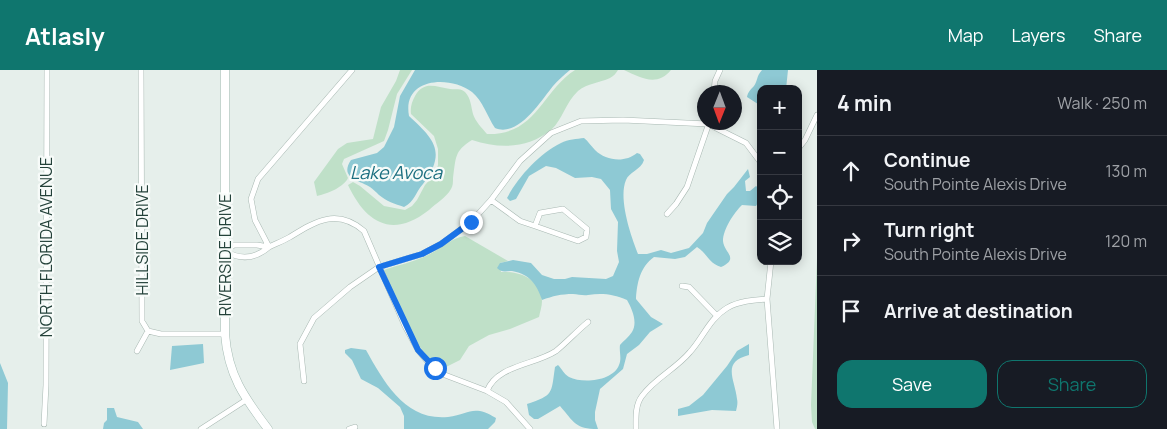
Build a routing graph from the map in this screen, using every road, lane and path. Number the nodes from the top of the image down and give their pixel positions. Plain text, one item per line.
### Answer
1 (46, 70) edge
2 (142, 70) edge
3 (225, 70) edge
4 (352, 70) edge
5 (720, 70) edge
6 (715, 85) edge
7 (817, 115) edge
8 (697, 123) edge
9 (706, 130) edge
10 (721, 130) edge
11 (802, 144) edge
12 (757, 158) edge
13 (491, 200) junction
14 (667, 214) dead end
15 (535, 226) junction
16 (269, 247) junction
17 (225, 250) junction
18 (771, 265) edge
19 (379, 267) junction
20 (682, 286) dead end
21 (767, 299) junction
22 (717, 316) junction
23 (588, 322) dead end
24 (148, 331) junction
25 (225, 334) junction
26 (137, 351) dead end
27 (304, 381) dead end
28 (487, 391) junction
29 (246, 400) junction
30 (44, 424) dead end
31 (201, 429) edge
32 (268, 429) edge
33 (530, 429) edge
34 (636, 429) edge
35 (777, 429) edge

1 - 30 street, NORTH FLORIDA AVENUE
2 - 24 street, HILLSIDE DRIVE
3 - 17 street, RIVERSIDE DRIVE
4 - 16 street
5 - 6 street
7 - 11 street
8 - 13 street
9 - 14 street
10 - 12 street
13 - 15 street
13 - 19 street
15 - 15 street
16 - 17 street
16 - 17 street
16 - 19 street
17 - 25 street, RIVERSIDE DRIVE
18 - 21 street
19 - 27 street
19 - 28 street
20 - 22 street
21 - 22 street
21 - 35 street
22 - 34 street
23 - 28 street
24 - 25 street
24 - 26 street
25 - 29 street, RIVERSIDE DRIVE
28 - 33 street
29 - 31 street
29 - 32 street, RIVERSIDE DRIVE

